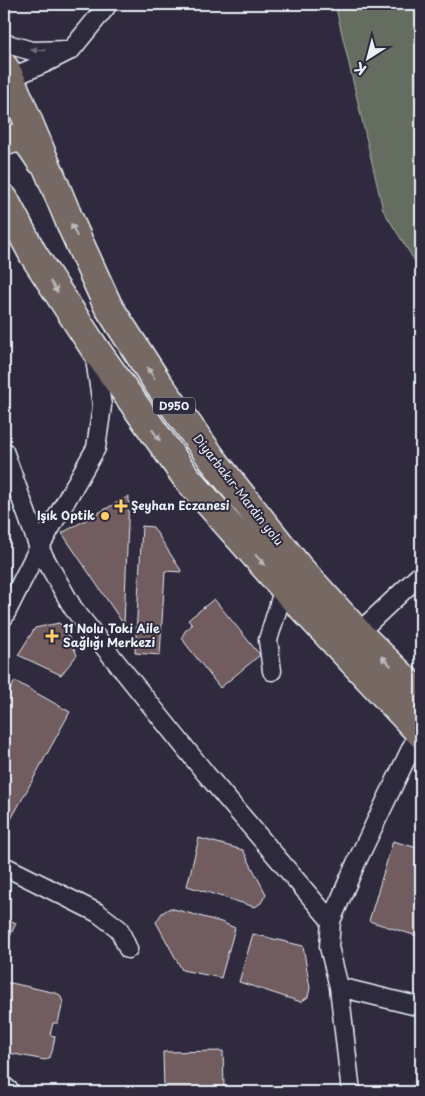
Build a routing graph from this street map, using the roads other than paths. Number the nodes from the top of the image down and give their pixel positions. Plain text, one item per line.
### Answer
1 (107, 4) edge
2 (4, 42) edge
3 (71, 50) junction
4 (6, 77) edge
5 (4, 142) edge
6 (49, 172) junction
7 (4, 199) edge
8 (93, 346) junction
9 (4, 451) edge
10 (39, 548) junction
11 (421, 574) edge
12 (284, 588) junction
13 (4, 617) edge
14 (358, 633) junction
15 (272, 671) dead end
16 (421, 695) edge
17 (420, 733) edge
18 (4, 866) edge
19 (331, 921) junction
20 (128, 949) dead end
21 (338, 987) junction
22 (421, 1007) edge
23 (4, 1086) edge
24 (12, 1092) edge
25 (351, 1092) edge

1 - 3 street
3 -> 2 street
3 - 4 street
4 - 6 highway, Diyarbakır-Mardin yolu / D950
5 - 6 highway
14 -> 6 highway, Diyarbakır-Mardin yolu / D950
7 -> 8 highway, D950
8 - 10 street
8 -> 12 highway, D950
9 - 10 street
10 - 13 street
10 - 19 street
11 - 14 street
12 - 15 street
12 - 17 highway, D950
16 -> 14 highway, Diyarbakır-Mardin yolu / D950
17 - 19 street
18 - 20 street
19 - 21 street
21 - 22 street
21 - 25 street
23 - 24 street

